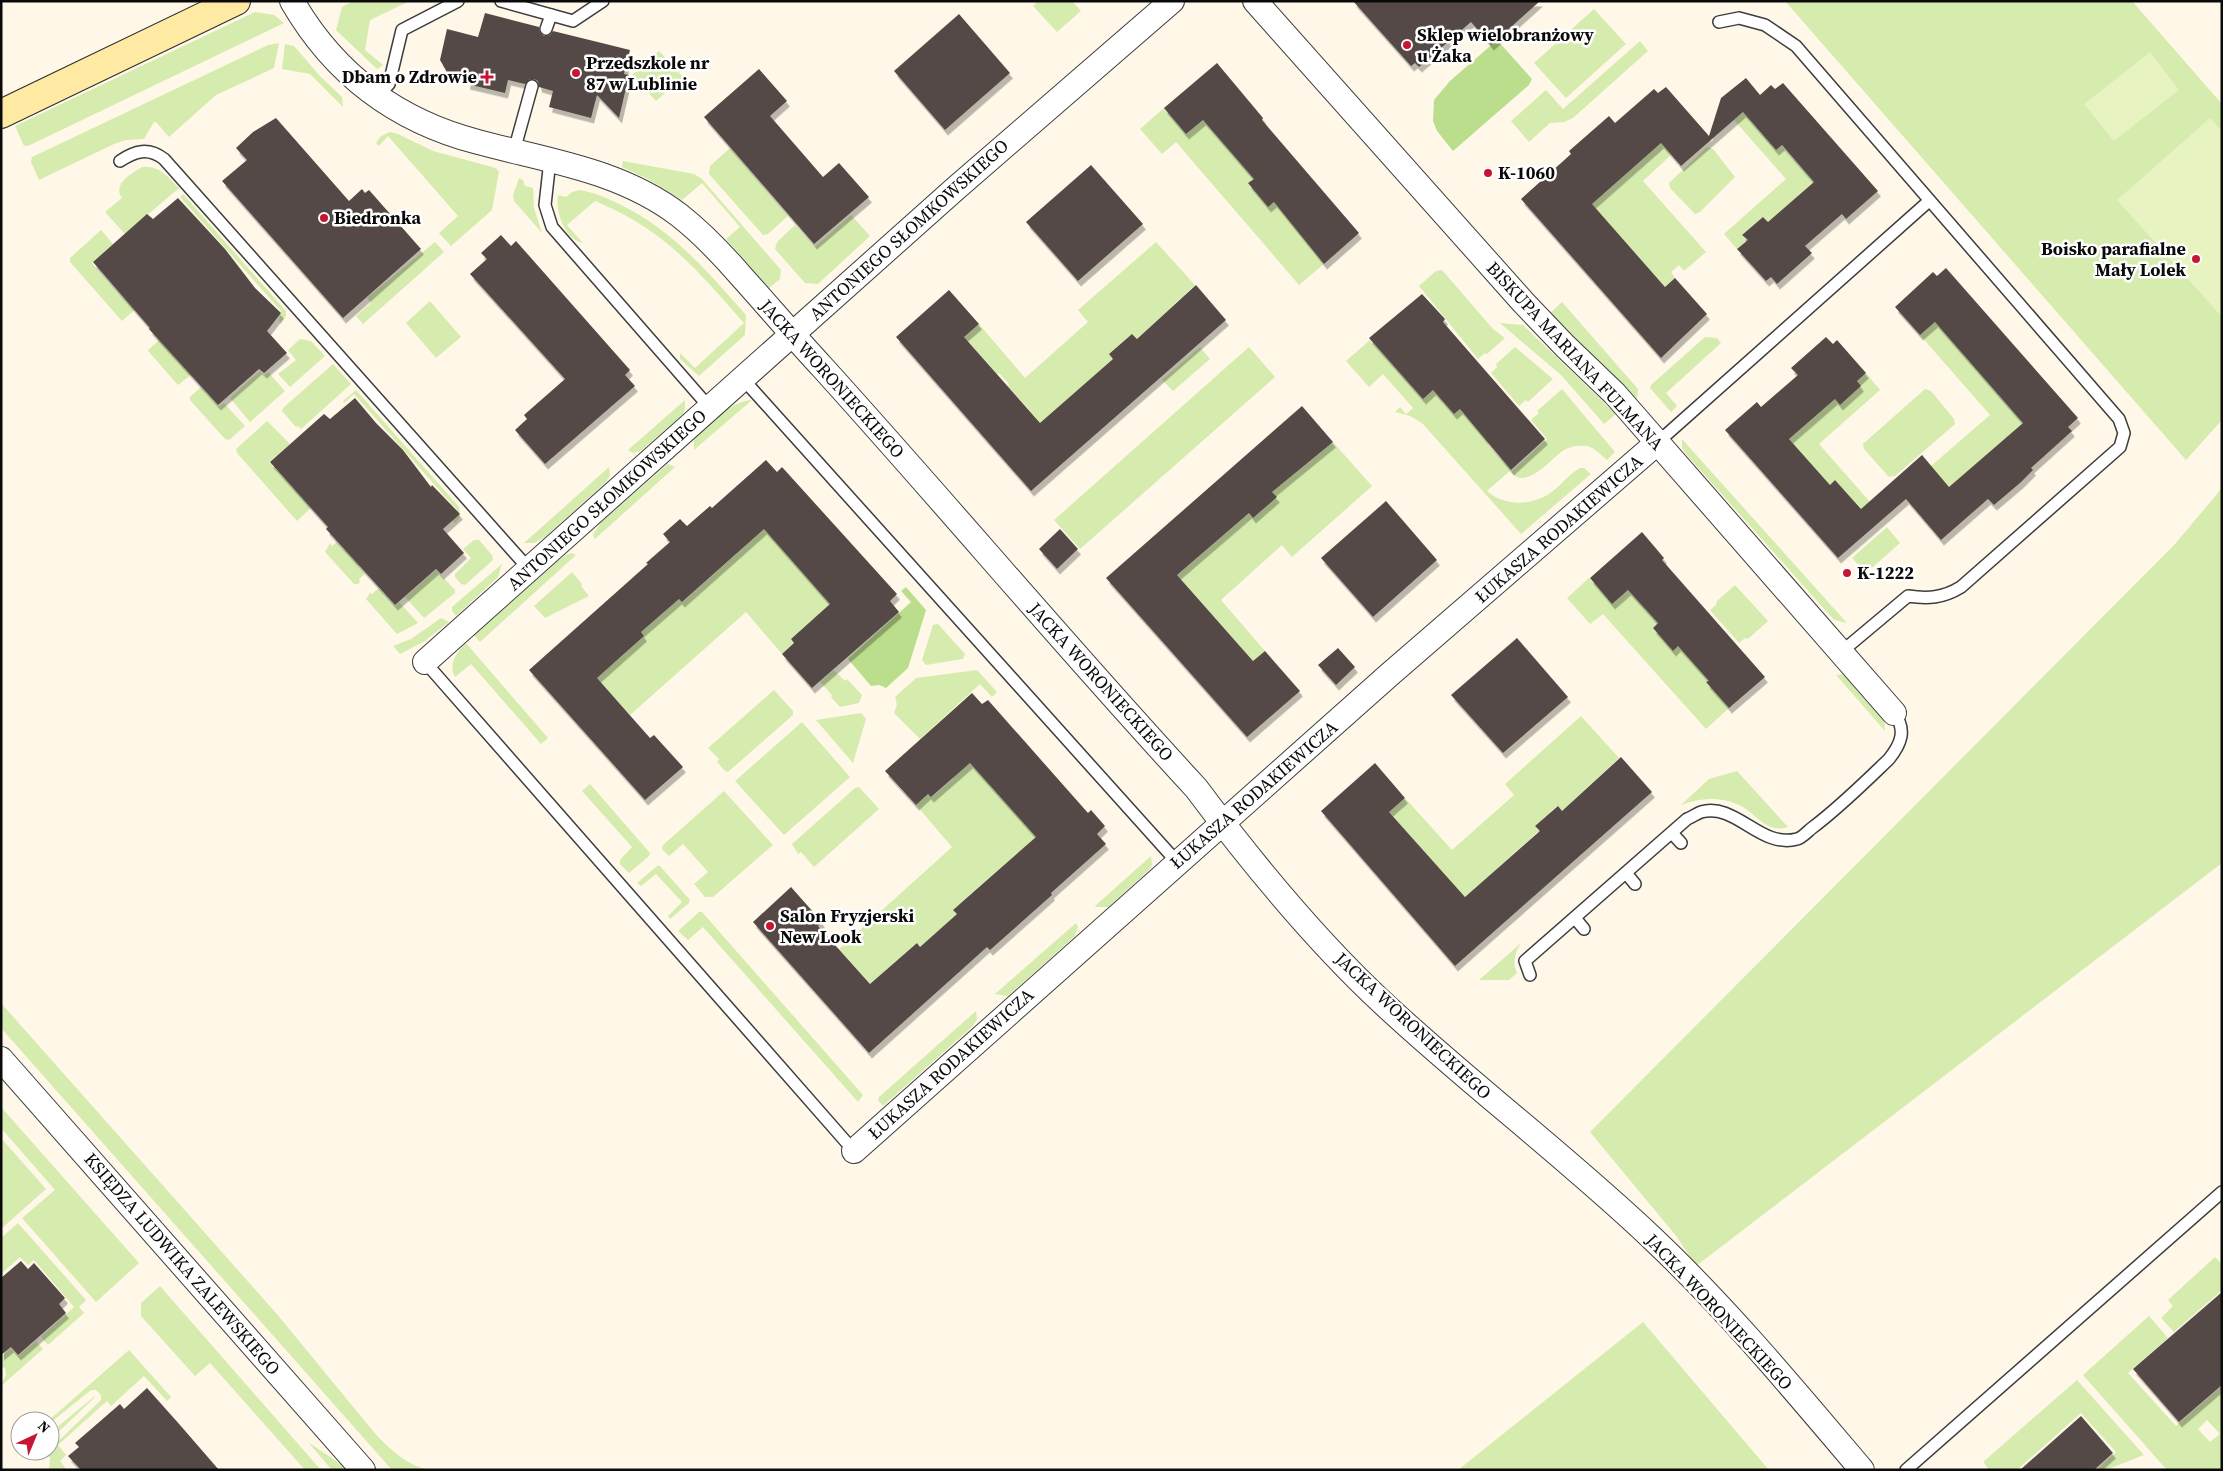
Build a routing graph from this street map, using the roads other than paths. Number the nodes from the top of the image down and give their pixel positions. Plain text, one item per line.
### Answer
1 (236, 1) edge
2 (292, 1) edge
3 (458, 1) edge
4 (501, 1) edge
5 (603, 1) edge
6 (1172, 1) edge
7 (1255, 1) edge
8 (550, 14) junction
9 (1719, 22) dead end
10 (546, 29) dead end
11 (532, 86) dead end
12 (378, 96) junction
13 (1, 114) edge
14 (514, 150) junction
15 (550, 160) junction
16 (120, 161) dead end
17 (1929, 200) junction
18 (793, 334) junction
19 (743, 379) junction
20 (710, 408) junction
21 (1657, 443) junction
22 (529, 569) junction
23 (1840, 653) junction
24 (425, 662) joint
25 (1894, 713) joint
26 (1222, 823) junction
27 (1672, 832) junction
28 (1681, 843) dead end
29 (1177, 862) junction
30 (1626, 873) junction
31 (1635, 884) dead end
32 (1575, 918) junction
33 (1584, 928) dead end
34 (1530, 975) dead end
35 (1, 1059) edge
36 (854, 1151) joint
37 (2222, 1192) edge
38 (1858, 1465) edge
39 (363, 1470) edge
40 (1906, 1470) edge

1 - 13 street
2 - 12 street, JACKA WORONIECKIEGO
3 - 12 lane
4 - 8 lane
5 - 8 lane
6 - 18 street, ANTONIEGO SŁOMKOWSKIEGO
7 - 21 street, BISKUPA MARIANA FULMANA
8 - 10 lane
9 - 17 lane
11 - 14 lane
12 - 14 street, JACKA WORONIECKIEGO
14 - 15 street, JACKA WORONIECKIEGO
15 - 18 street, JACKA WORONIECKIEGO
15 - 20 lane
16 - 22 lane
17 - 21 lane
17 - 23 lane
18 - 19 street, ANTONIEGO SŁOMKOWSKIEGO
18 - 26 street, JACKA WORONIECKIEGO
19 - 20 street, ANTONIEGO SŁOMKOWSKIEGO
19 - 29 lane
20 - 22 street, ANTONIEGO SŁOMKOWSKIEGO
21 - 23 street, BISKUPA MARIANA FULMANA
21 - 26 street, ŁUKASZA RODAKIEWICZA
22 - 24 street, ANTONIEGO SŁOMKOWSKIEGO
23 - 25 street, BISKUPA MARIANA FULMANA
24 - 36 lane
25 - 27 lane
26 - 29 street, ŁUKASZA RODAKIEWICZA
26 - 38 street, JACKA WORONIECKIEGO
27 - 28 lane
27 - 30 lane
29 - 36 street, ŁUKASZA RODAKIEWICZA
30 - 31 lane
30 - 32 lane
32 - 33 lane
32 - 34 lane
35 - 39 street, KSIĘDZA LUDWIKA ZALEWSKIEGO
37 - 40 lane

